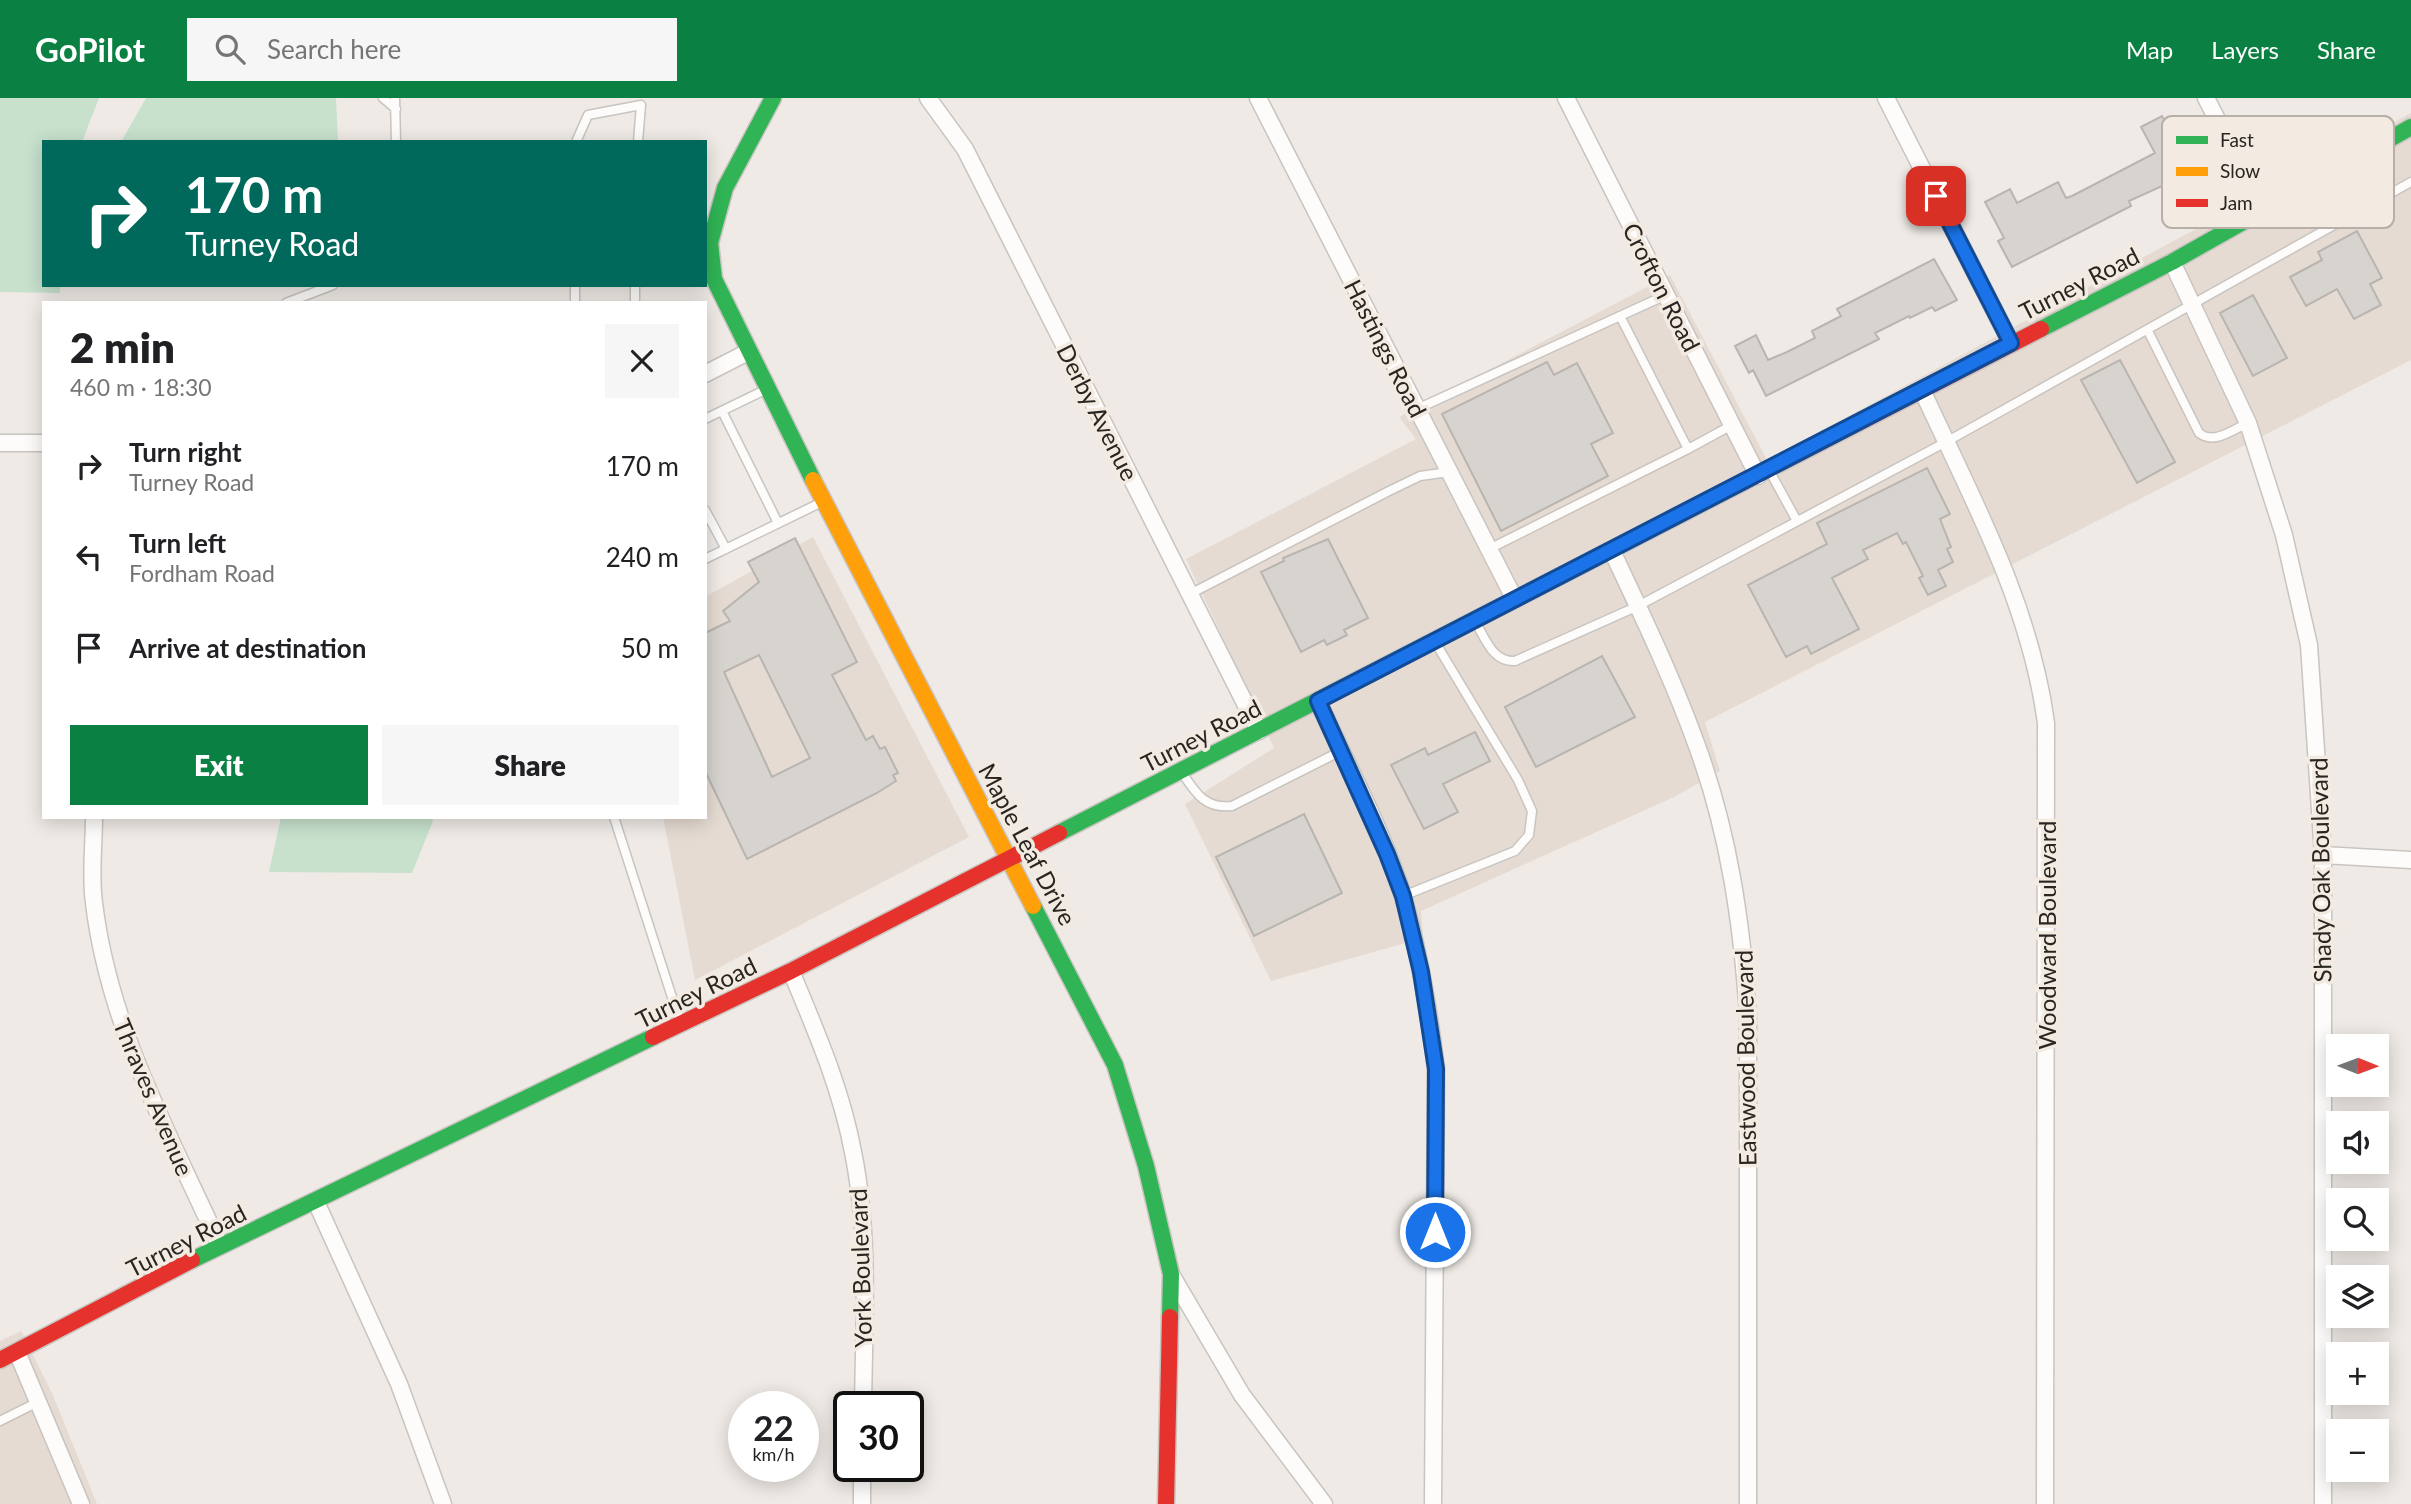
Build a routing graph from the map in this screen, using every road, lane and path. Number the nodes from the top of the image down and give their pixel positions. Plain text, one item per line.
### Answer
1 (383, 98) edge
2 (395, 98) edge
3 (773, 98) edge
4 (928, 98) edge
5 (1258, 98) edge
6 (1566, 98) edge
7 (1886, 98) edge
8 (2206, 98) edge
9 (640, 102) edge
10 (396, 109) junction
11 (2215, 116) edge
12 (2411, 127) edge
13 (2394, 136) edge
14 (396, 140) edge
15 (577, 140) edge
16 (638, 140) edge
17 (2411, 182) edge
18 (2394, 192) edge
19 (2230, 228) edge
20 (2329, 228) edge
21 (2172, 262) junction
22 (328, 287) edge
23 (1666, 295) junction
24 (291, 301) edge
25 (2193, 305) junction
26 (1620, 316) junction
27 (2147, 331) junction
28 (2011, 343) junction
29 (748, 352) junction
30 (707, 373) edge
31 (767, 389) junction
32 (1922, 390) junction
33 (1417, 409) junction
34 (722, 411) junction
35 (707, 418) edge
36 (2248, 423) junction
37 (1732, 425) junction
38 (1946, 442) junction
39 (0, 443) edge
40 (42, 443) edge
41 (1688, 449) junction
42 (1449, 472) junction
43 (1763, 473) junction
44 (823, 502) junction
45 (707, 513) edge
46 (1797, 521) junction
47 (778, 523) junction
48 (726, 549) junction
49 (1489, 549) junction
50 (1612, 551) junction
51 (707, 558) edge
52 (1190, 594) junction
53 (1514, 598) junction
54 (1637, 606) junction
55 (1474, 619) junction
56 (1434, 640) junction
57 (1318, 701) junction
58 (1259, 731) junction
59 (1341, 751) junction
60 (1181, 771) junction
61 (94, 819) edge
62 (615, 819) edge
63 (2323, 855) junction
64 (1010, 858) junction
65 (2411, 860) edge
66 (1403, 896) junction
67 (791, 971) junction
68 (681, 1025) junction
69 (316, 1202) junction
70 (220, 1246) junction
71 (1171, 1274) junction
72 (17, 1352) junction
73 (0, 1360) edge
74 (863, 1391) edge
75 (39, 1401) junction
76 (0, 1421) edge
77 (863, 1482) edge
78 (81, 1504) edge
79 (443, 1504) edge
80 (862, 1504) edge
81 (1166, 1504) edge
82 (1324, 1504) edge
83 (1433, 1504) edge
84 (1748, 1504) edge
85 (2045, 1504) edge
86 (2323, 1504) edge

1 - 10 lane
2 - 10 lane
3 - 29 main road, Maple Leaf Drive
4 - 52 street, Derby Avenue
5 - 33 street, Hastings Road
6 - 23 street, Crofton Road
7 - 28 street
8 - 11 street
9 - 15 lane
9 - 16 lane
10 - 14 lane
12 - 13 main road, Turney Road
17 - 18 lane
19 - 21 main road, Turney Road
20 - 25 lane
21 - 25 street, Shady Oak Boulevard
21 - 28 main road, Turney Road
22 - 24 lane
23 - 26 lane
23 - 37 street, Crofton Road
25 - 27 lane
25 - 36 street, Shady Oak Boulevard
26 - 33 lane
26 - 41 lane
27 - 36 lane
27 - 38 lane
28 - 32 main road, Turney Road
29 - 30 street
29 - 31 main road, Maple Leaf Drive
31 - 34 lane
31 - 44 main road, Maple Leaf Drive
32 - 38 street, Woodward Boulevard
32 - 43 main road, Turney Road
33 - 42 street, Hastings Road
34 - 35 lane
34 - 47 lane
36 - 63 street, Shady Oak Boulevard
37 - 41 lane
37 - 43 street, Crofton Road
38 - 46 lane
38 - 85 street, Woodward Boulevard
39 - 40 street
41 - 49 lane
42 - 49 street, Hastings Road
42 - 52 lane
43 - 46 lane
43 - 50 main road, Turney Road
44 - 47 lane
44 - 64 main road, Maple Leaf Drive
45 - 48 lane
46 - 54 lane
47 - 48 lane
48 - 51 lane
49 - 53 street, Hastings Road
50 - 53 main road, Turney Road
50 - 54 street, Eastwood Boulevard
52 - 58 street, Derby Avenue
53 - 55 main road, Turney Road
54 - 55 lane
54 - 84 street, Eastwood Boulevard
55 - 56 main road, Turney Road
56 - 57 main road, Turney Road
56 - 66 lane
57 - 58 main road, Turney Road
57 - 59 street
58 - 60 main road, Turney Road
59 - 60 lane
59 - 66 street
60 - 64 main road, Turney Road
61 - 70 street, Thraves Avenue
62 - 68 lane
63 - 65 street
63 - 86 street, Shady Oak Boulevard
64 - 67 main road, Turney Road
64 - 71 main road, Maple Leaf Drive
66 - 83 street
67 - 68 main road, Turney Road
67 - 74 street, York Boulevard
68 - 69 main road, Turney Road
69 - 70 main road, Turney Road
69 - 79 street
70 - 72 main road, Turney Road
71 - 81 main road, Maple Leaf Drive
71 - 82 street
72 - 73 main road, Turney Road
72 - 75 street
75 - 76 lane
75 - 78 street
77 - 80 street

